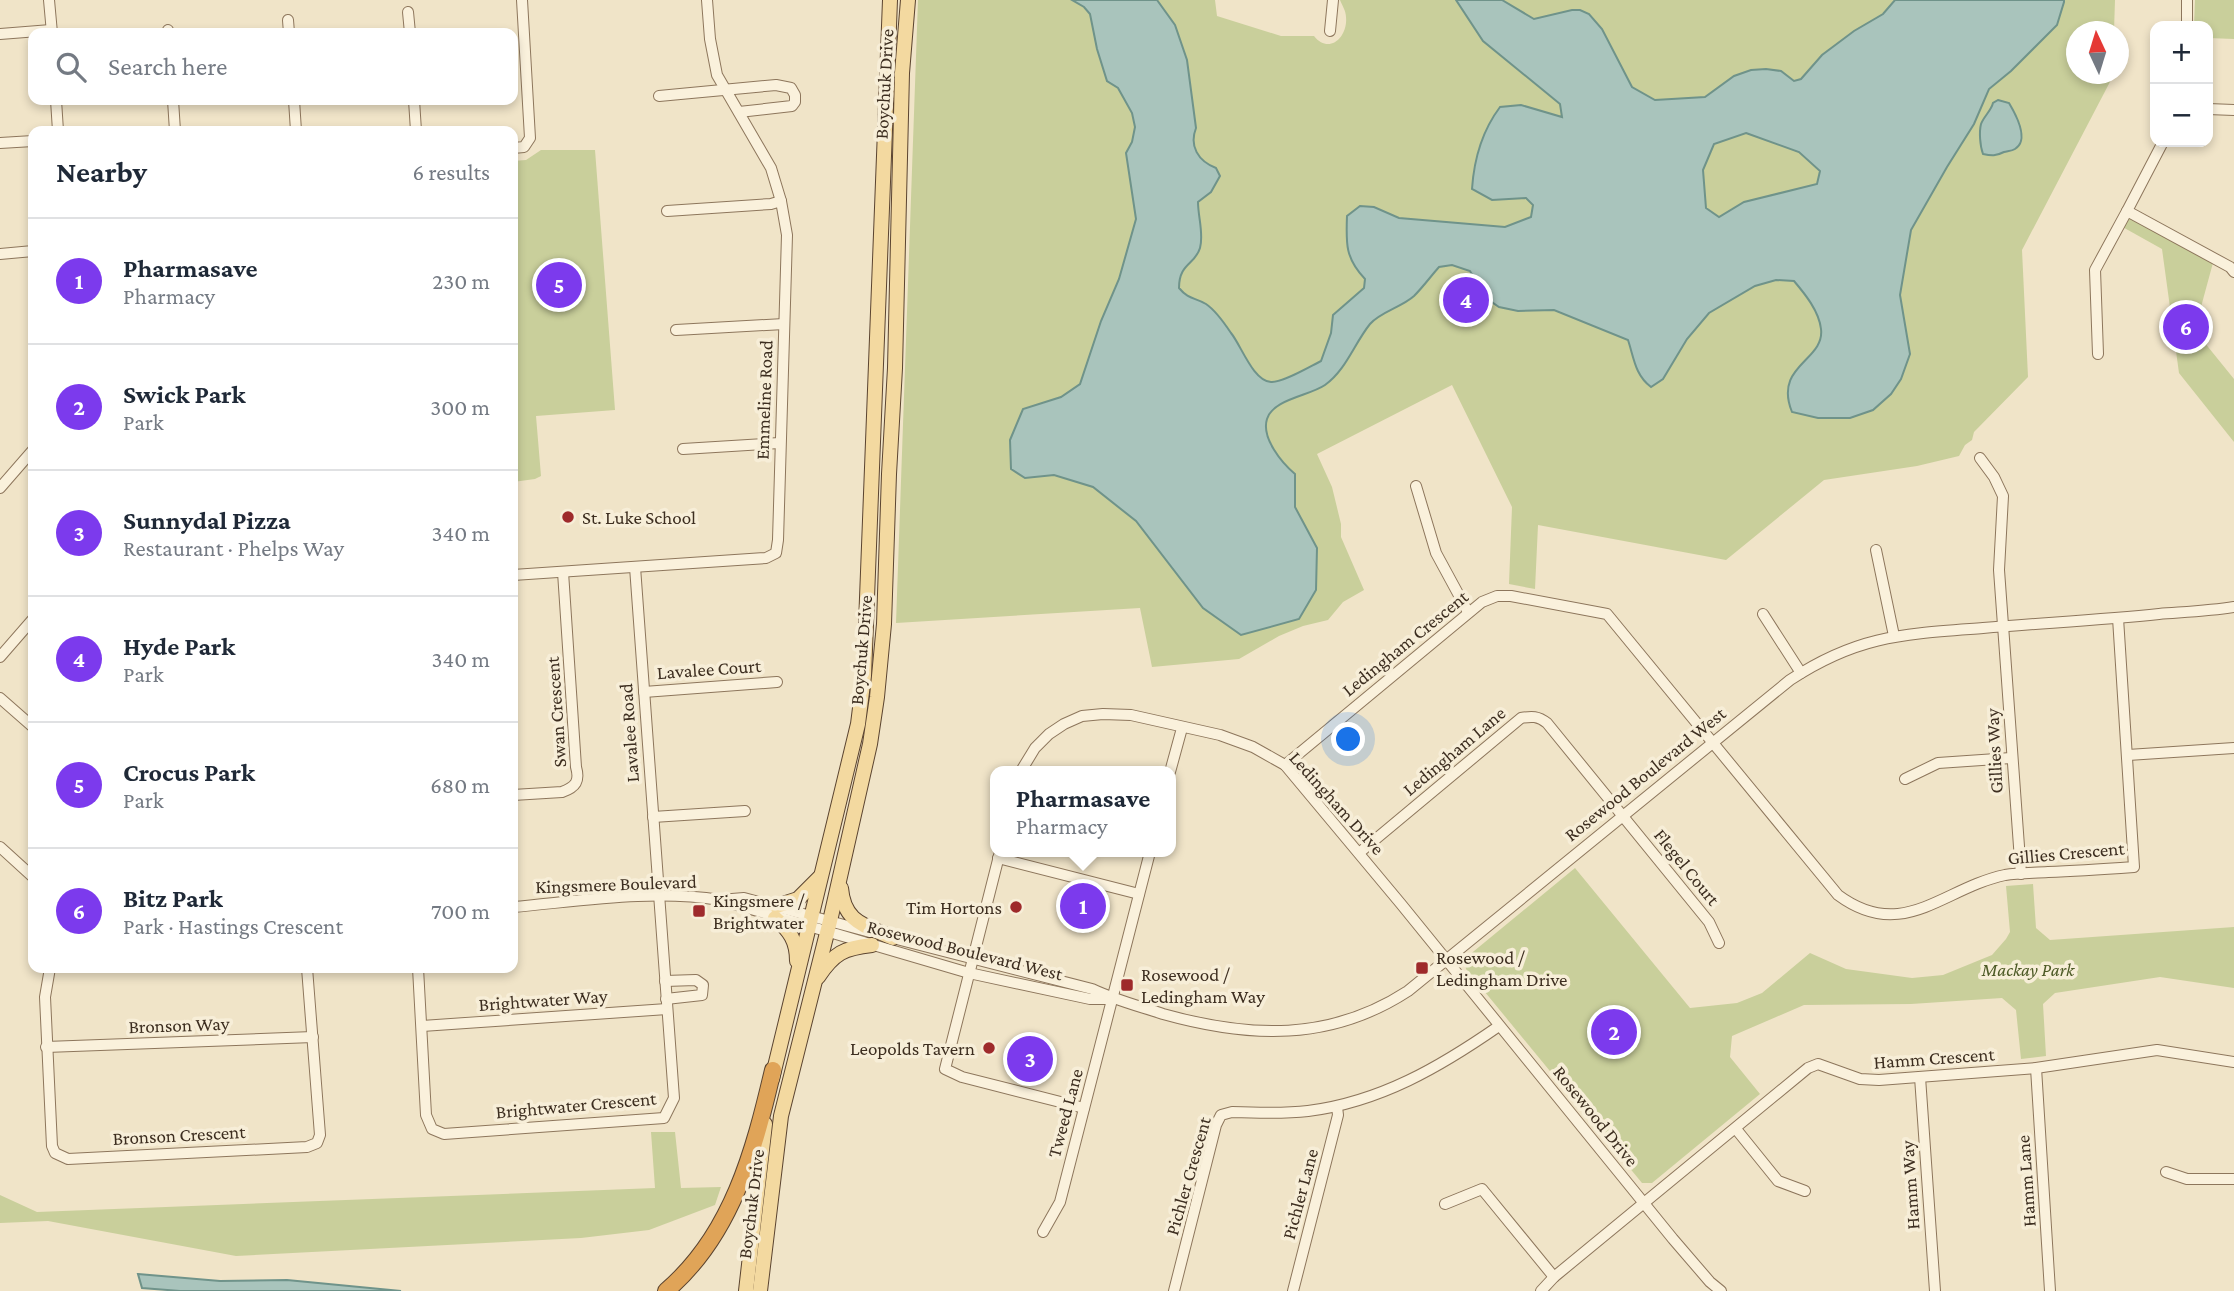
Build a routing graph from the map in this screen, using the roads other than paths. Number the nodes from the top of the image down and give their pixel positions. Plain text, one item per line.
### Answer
1 (49, 0) edge
2 (522, 0) edge
3 (707, 0) edge
4 (890, 0) edge
5 (908, 0) edge
6 (1333, 0) edge
7 (2187, 0) edge
8 (408, 12) dead end
9 (288, 20) dead end
10 (2187, 21) edge
11 (52, 28) edge
12 (289, 28) edge
13 (410, 28) edge
14 (1330, 31) dead end
15 (28, 33) edge
16 (0, 34) edge
17 (725, 89) junction
18 (659, 96) dead end
19 (56, 105) edge
20 (173, 105) edge
21 (294, 105) edge
22 (414, 105) edge
23 (2213, 109) edge
24 (2234, 110) edge
25 (738, 112) junction
26 (58, 126) edge
27 (175, 126) edge
28 (296, 126) edge
29 (416, 126) edge
30 (28, 141) edge
31 (0, 143) edge
32 (2160, 147) edge
33 (518, 148) edge
34 (782, 201) junction
35 (667, 211) dead end
36 (2127, 211) junction
37 (28, 251) edge
38 (0, 254) edge
39 (2233, 267) edge
40 (784, 324) junction
41 (676, 330) dead end
42 (2098, 354) dead end
43 (780, 443) junction
44 (683, 449) dead end
45 (28, 456) edge
46 (1980, 458) dead end
47 (1416, 485) dead end
48 (0, 488) edge
49 (1876, 550) dead end
50 (635, 567) junction
51 (563, 572) junction
52 (518, 575) edge
53 (2234, 607) edge
54 (1468, 612) junction
55 (1763, 614) dead end
56 (2118, 618) junction
57 (28, 625) edge
58 (2002, 626) junction
59 (1894, 636) junction
60 (0, 657) edge
61 (1801, 673) junction
62 (777, 682) dead end
63 (644, 692) junction
64 (0, 698) edge
65 (28, 723) edge
66 (1182, 728) junction
67 (1712, 743) junction
68 (2234, 748) edge
69 (2128, 755) junction
70 (2011, 758) junction
71 (1285, 765) junction
72 (1024, 766) edge
73 (1172, 766) edge
74 (1905, 779) dead end
75 (518, 794) edge
76 (745, 811) dead end
77 (653, 817) junction
78 (1623, 817) junction
79 (0, 847) edge
80 (1359, 853) junction
81 (998, 857) edge
82 (1006, 857) edge
83 (1149, 857) edge
84 (28, 872) edge
85 (823, 873) junction
86 (2021, 874) junction
87 (840, 877) junction
88 (1139, 894) junction
89 (659, 896) junction
90 (518, 907) edge
91 (776, 912) junction
92 (811, 922) junction
93 (828, 927) junction
94 (893, 938) junction
95 (1719, 943) dead end
96 (872, 945) junction
97 (972, 958) junction
98 (1447, 961) junction
99 (49, 973) edge
100 (307, 973) edge
101 (418, 973) edge
102 (969, 973) junction
103 (665, 981) junction
104 (795, 985) junction
105 (811, 987) junction
106 (1112, 999) junction
107 (666, 1004) junction
108 (422, 1026) junction
109 (1499, 1026) junction
110 (313, 1037) junction
111 (46, 1047) junction
112 (2234, 1062) edge
113 (2036, 1068) junction
114 (773, 1070) junction
115 (1920, 1077) junction
116 (1337, 1107) junction
117 (1084, 1108) junction
118 (1736, 1129) junction
119 (2166, 1172) dead end
120 (2234, 1179) edge
121 (1805, 1191) dead end
122 (1644, 1203) junction
123 (1445, 1204) dead end
124 (1043, 1232) dead end
125 (1553, 1278) junction
126 (1293, 1289) edge
127 (1719, 1290) edge
128 (666, 1291) edge
129 (746, 1291) edge
130 (760, 1291) edge
131 (1174, 1291) edge
132 (1306, 1291) edge
133 (1541, 1291) edge
134 (1935, 1291) edge
135 (2050, 1291) edge

1 - 11 street
2 - 33 street
3 - 17 street, Emmeline Road
4 - 85 main road, Boychuk Drive
5 - 87 main road, Boychuk Drive
6 - 14 street
7 - 10 street
8 - 13 street
9 - 12 street
15 - 16 street
17 - 18 street
17 - 25 street, Emmeline Road
17 - 25 street
19 - 26 street
20 - 27 street
21 - 28 street
22 - 29 street
23 - 24 street
25 - 34 street, Emmeline Road
30 - 31 street
32 - 36 street
34 - 35 street
34 - 40 street, Emmeline Road
36 - 39 street
36 - 42 street
37 - 38 street
40 - 41 street
40 - 43 street, Emmeline Road
43 - 44 street
43 - 50 street, Emmeline Road
45 - 48 street
46 - 58 street, Gillies Way
47 - 54 street
49 - 59 street
50 - 51 street, Emmeline Road
50 - 63 street, Lavalee Road
51 - 52 street, Emmeline Road
51 - 75 street, Swan Crescent
53 - 56 street, Rosewood Boulevard West
54 - 67 street, Ledingham Crescent
54 - 71 street, Ledingham Crescent
55 - 61 street
56 - 58 street, Rosewood Boulevard West
56 - 69 street, Gillies Crescent
57 - 60 street
58 - 59 street, Rosewood Boulevard West
58 - 70 street, Gillies Way
59 - 61 street, Rosewood Boulevard West
61 - 67 street, Rosewood Boulevard West
62 - 63 street, Lavalee Court
63 - 77 street, Lavalee Road
64 - 65 street
66 - 71 street, Ledingham Drive
66 - 72 street, Ledingham Drive
66 - 73 street
67 - 78 street, Rosewood Boulevard West
67 - 86 street, Gillies Crescent
68 - 69 street
69 - 86 street, Gillies Crescent
70 - 74 street
70 - 86 street, Gillies Way
71 - 80 street, Ledingham Drive
76 - 77 street
77 - 89 street, Lavalee Road
78 - 80 street, Ledingham Lane
78 - 95 street, Flegel Court
78 - 98 street, Rosewood Boulevard West
79 - 84 street
80 - 98 street, Ledingham Drive
81 - 97 street
82 - 88 street
83 - 88 street, Tweed Lane
85 - 91 main road
85 - 92 main road, Boychuk Drive
87 - 93 main road, Boychuk Drive
87 - 94 main road
88 - 106 street, Tweed Lane
89 - 90 street, Kingsmere Boulevard
89 - 91 street, Kingsmere Boulevard
89 - 103 street, Brightwater Crescent
91 - 92 street, Kingsmere Boulevard
91 - 104 main road
92 - 93 street, Rosewood Boulevard West
92 - 104 main road, Boychuk Drive
93 - 94 street, Rosewood Boulevard West
93 - 96 street, Rosewood Boulevard West
93 - 105 main road, Boychuk Drive
94 - 97 street, Rosewood Boulevard West
96 - 102 street, Rosewood Boulevard West
96 - 105 main road
97 - 102 street
97 - 106 street, Rosewood Boulevard West
98 - 106 street, Rosewood Boulevard West
98 - 109 street, Rosewood Drive
99 - 111 street, Bronson Crescent
100 - 110 street, Bronson Crescent
101 - 108 street, Brightwater Crescent
102 - 106 street, Rosewood Boulevard West
102 - 117 street
103 - 107 street, Brightwater Crescent
103 - 107 street, Brightwater Way
104 - 114 main road, Boychuk Drive
105 - 130 main road, Boychuk Drive
106 - 117 street, Tweed Lane
107 - 108 street, Brightwater Way
107 - 108 street, Brightwater Crescent
109 - 116 street, Pichler Crescent
109 - 122 street, Rosewood Drive
110 - 111 street, Bronson Way
110 - 111 street, Bronson Crescent
112 - 113 street, Hamm Crescent
113 - 115 street, Hamm Crescent
113 - 135 street, Hamm Lane
114 - 128 highway
114 - 129 main road, Boychuk Drive
115 - 118 street, Hamm Crescent
115 - 134 street, Hamm Way
116 - 126 street, Pichler Lane
116 - 131 street, Pichler Crescent
117 - 124 street, Tweed Lane
118 - 121 street
118 - 122 street, Hamm Crescent
119 - 120 street
122 - 125 street
122 - 127 street, Rosewood Drive
123 - 125 street
125 - 133 street
126 - 132 street

